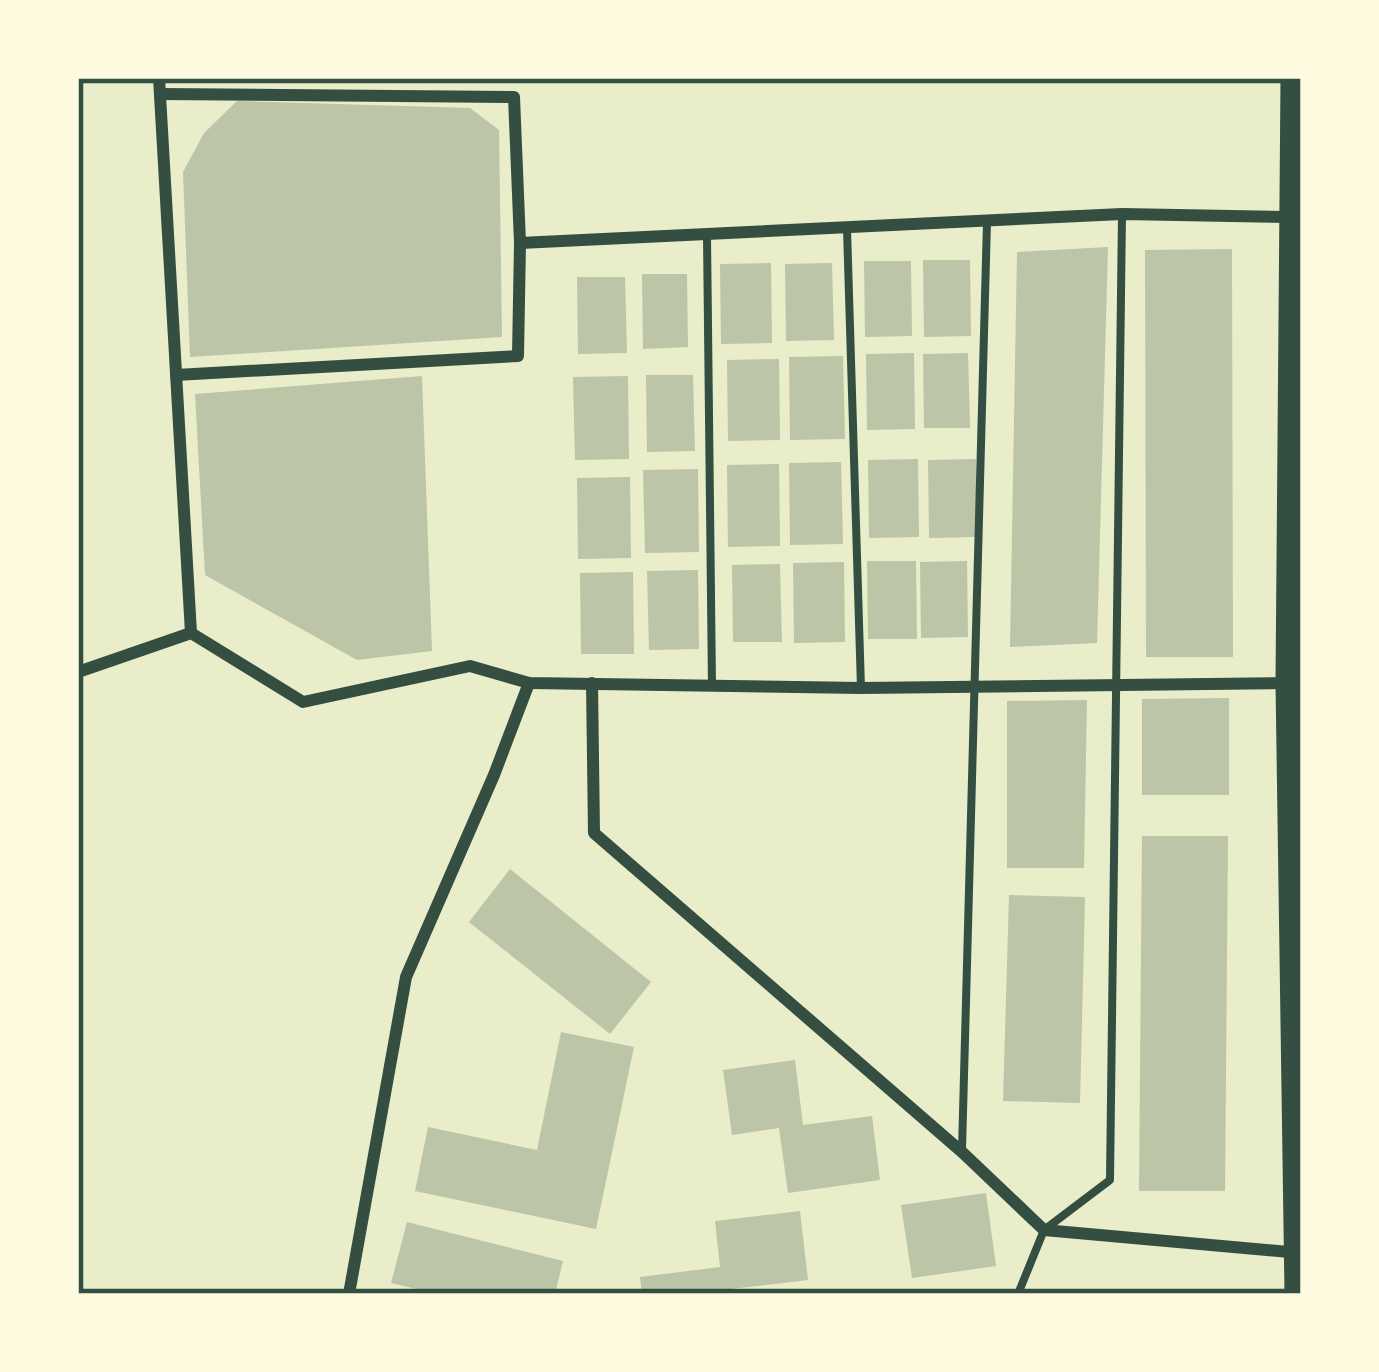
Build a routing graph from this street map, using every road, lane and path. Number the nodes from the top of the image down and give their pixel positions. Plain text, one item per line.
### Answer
1 (158, 78) edge
2 (1291, 78) edge
3 (160, 94) junction
4 (1122, 214) junction
5 (1288, 217) junction
6 (988, 222) junction
7 (848, 229) junction
8 (707, 236) junction
9 (520, 243) junction
10 (176, 375) junction
11 (191, 633) junction
12 (78, 672) edge
13 (1286, 682) junction
14 (529, 683) junction
15 (592, 683) junction
16 (1116, 685) junction
17 (712, 686) junction
18 (975, 686) junction
19 (861, 688) junction
20 (962, 1152) junction
21 (1044, 1230) junction
22 (1298, 1253) edge
23 (349, 1294) edge
24 (1018, 1294) edge
25 (1295, 1294) edge

1 - 3 street
2 - 5 main road
3 - 9 street
3 - 10 street
4 - 5 street
4 - 6 street
4 - 16 lane
5 - 13 main road
6 - 7 street
6 - 18 lane
7 - 8 street
7 - 19 lane
8 - 9 street
8 - 17 lane
9 - 10 street
10 - 11 street
11 - 12 street
11 - 14 street
13 - 16 street
13 - 22 main road
14 - 15 street
14 - 23 street
15 - 17 street
15 - 20 street
16 - 18 street
16 - 21 lane
17 - 19 street
18 - 19 street
18 - 20 lane
20 - 21 street
21 - 22 street
21 - 24 lane
22 - 25 main road

